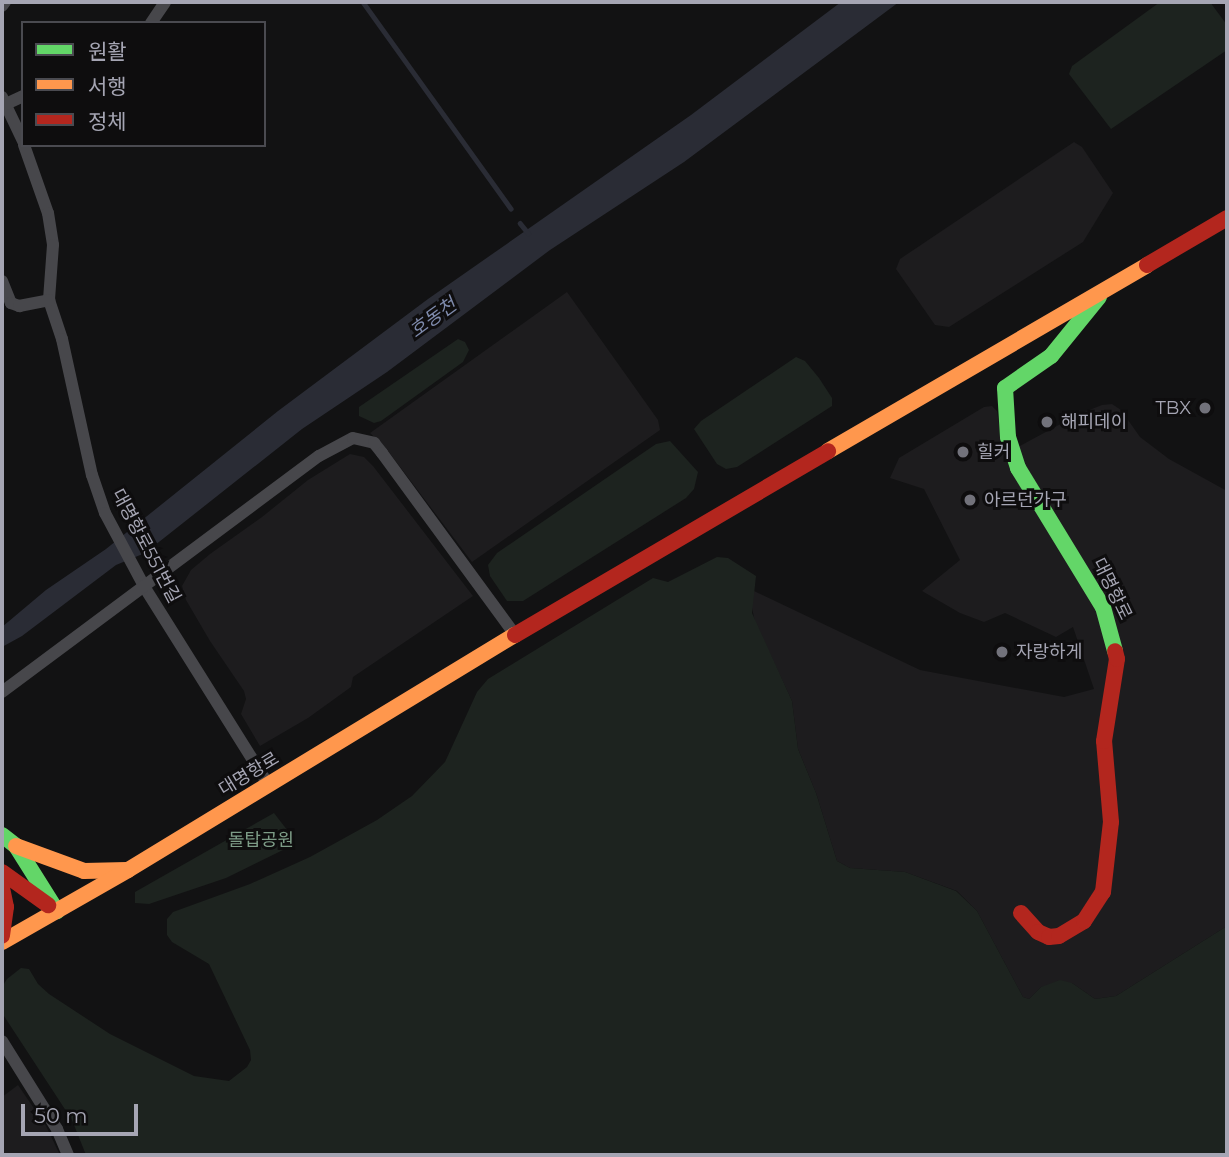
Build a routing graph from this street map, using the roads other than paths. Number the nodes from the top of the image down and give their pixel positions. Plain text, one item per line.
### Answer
1 (5, 2) edge
2 (166, 2) edge
3 (2, 6) edge
4 (152, 21) edge
5 (21, 97) edge
6 (4, 101) edge
7 (21, 137) edge
8 (25, 147) edge
9 (1227, 218) edge
10 (2, 281) edge
11 (1103, 291) junction
12 (49, 300) junction
13 (144, 584) junction
14 (516, 636) junction
15 (2, 692) edge
16 (268, 784) junction
17 (2, 835) edge
18 (16, 846) junction
19 (128, 870) junction
20 (2, 872) edge
21 (2, 888) edge
22 (57, 911) junction
23 (1021, 913) dead end
24 (2, 936) edge
25 (2, 942) edge
26 (2, 1041) edge
27 (68, 1155) edge

1 - 3 street
2 - 4 street
5 - 6 street
6 - 7 street, 대명항로551번길
8 - 12 street, 대명항로551번길
9 - 11 main road, 대명항로
10 - 12 street
11 - 14 main road, 대명항로
11 - 23 main road, 대명항로
12 - 13 street, 대명항로551번길
13 - 14 street
13 - 15 street
13 - 16 street, 대명항로551번길
14 - 16 main road, 대명항로
16 - 19 main road, 대명항로
17 - 18 main road
18 - 19 main road
18 - 22 main road
19 - 22 main road, 대명항로
20 - 22 main road
21 - 24 main road
22 - 25 main road, 대명항로
26 - 27 street

